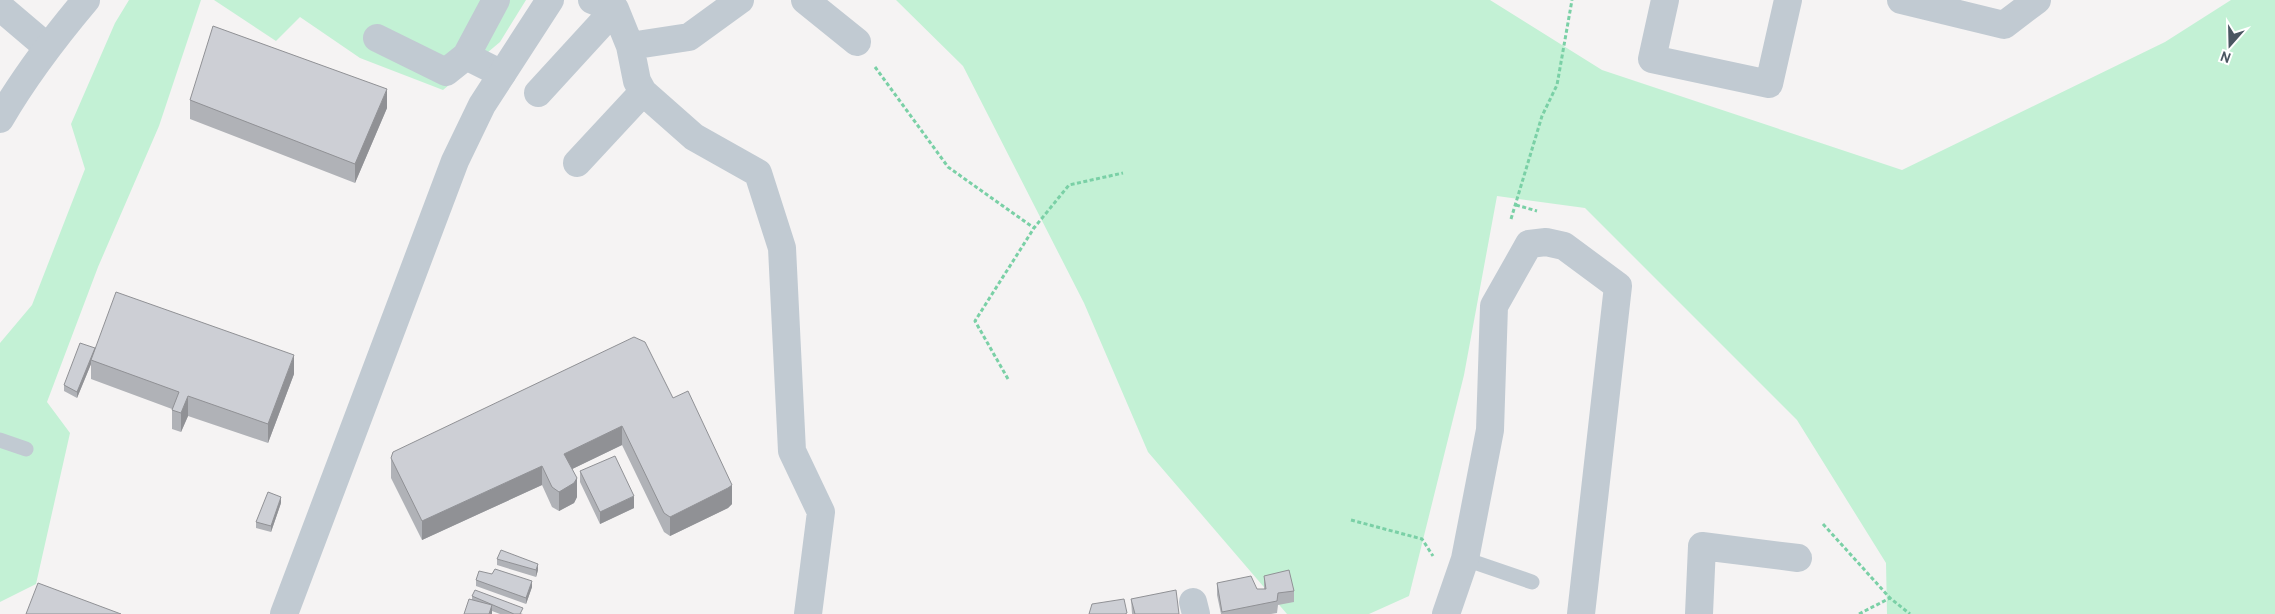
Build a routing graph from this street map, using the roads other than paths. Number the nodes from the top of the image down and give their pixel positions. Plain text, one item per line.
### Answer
1 (86, 0) edge
2 (496, 0) edge
3 (550, 0) edge
4 (740, 0) edge
5 (806, 0) edge
6 (1665, 0) edge
7 (1788, 0) edge
8 (1901, 0) edge
9 (2036, 0) edge
10 (603, 5) edge
11 (0, 7) edge
12 (377, 38) dead end
13 (857, 42) road end
14 (630, 46) junction
15 (47, 47) junction
16 (466, 56) junction
17 (502, 74) junction
18 (643, 92) junction
19 (538, 93) dead end
20 (0, 119) edge
21 (577, 163) dead end
22 (0, 440) edge
23 (26, 449) dead end
24 (1798, 558) dead end
25 (1464, 559) junction
26 (1532, 582) dead end
27 (284, 614) edge
28 (808, 614) edge
29 (1446, 614) edge
30 (1582, 614) edge
31 (1699, 614) edge

1 - 15 street
2 - 16 street
3 - 17 street
4 - 14 street
5 - 13 street
6 - 7 street
8 - 9 street
10 - 14 street
10 - 19 street
11 - 15 street
12 - 16 street
14 - 18 street
15 - 20 street
16 - 17 street
17 - 27 street
18 - 21 street
18 - 28 street
22 - 23 lane
24 - 31 street
25 - 26 lane
25 - 29 street
25 - 30 street

